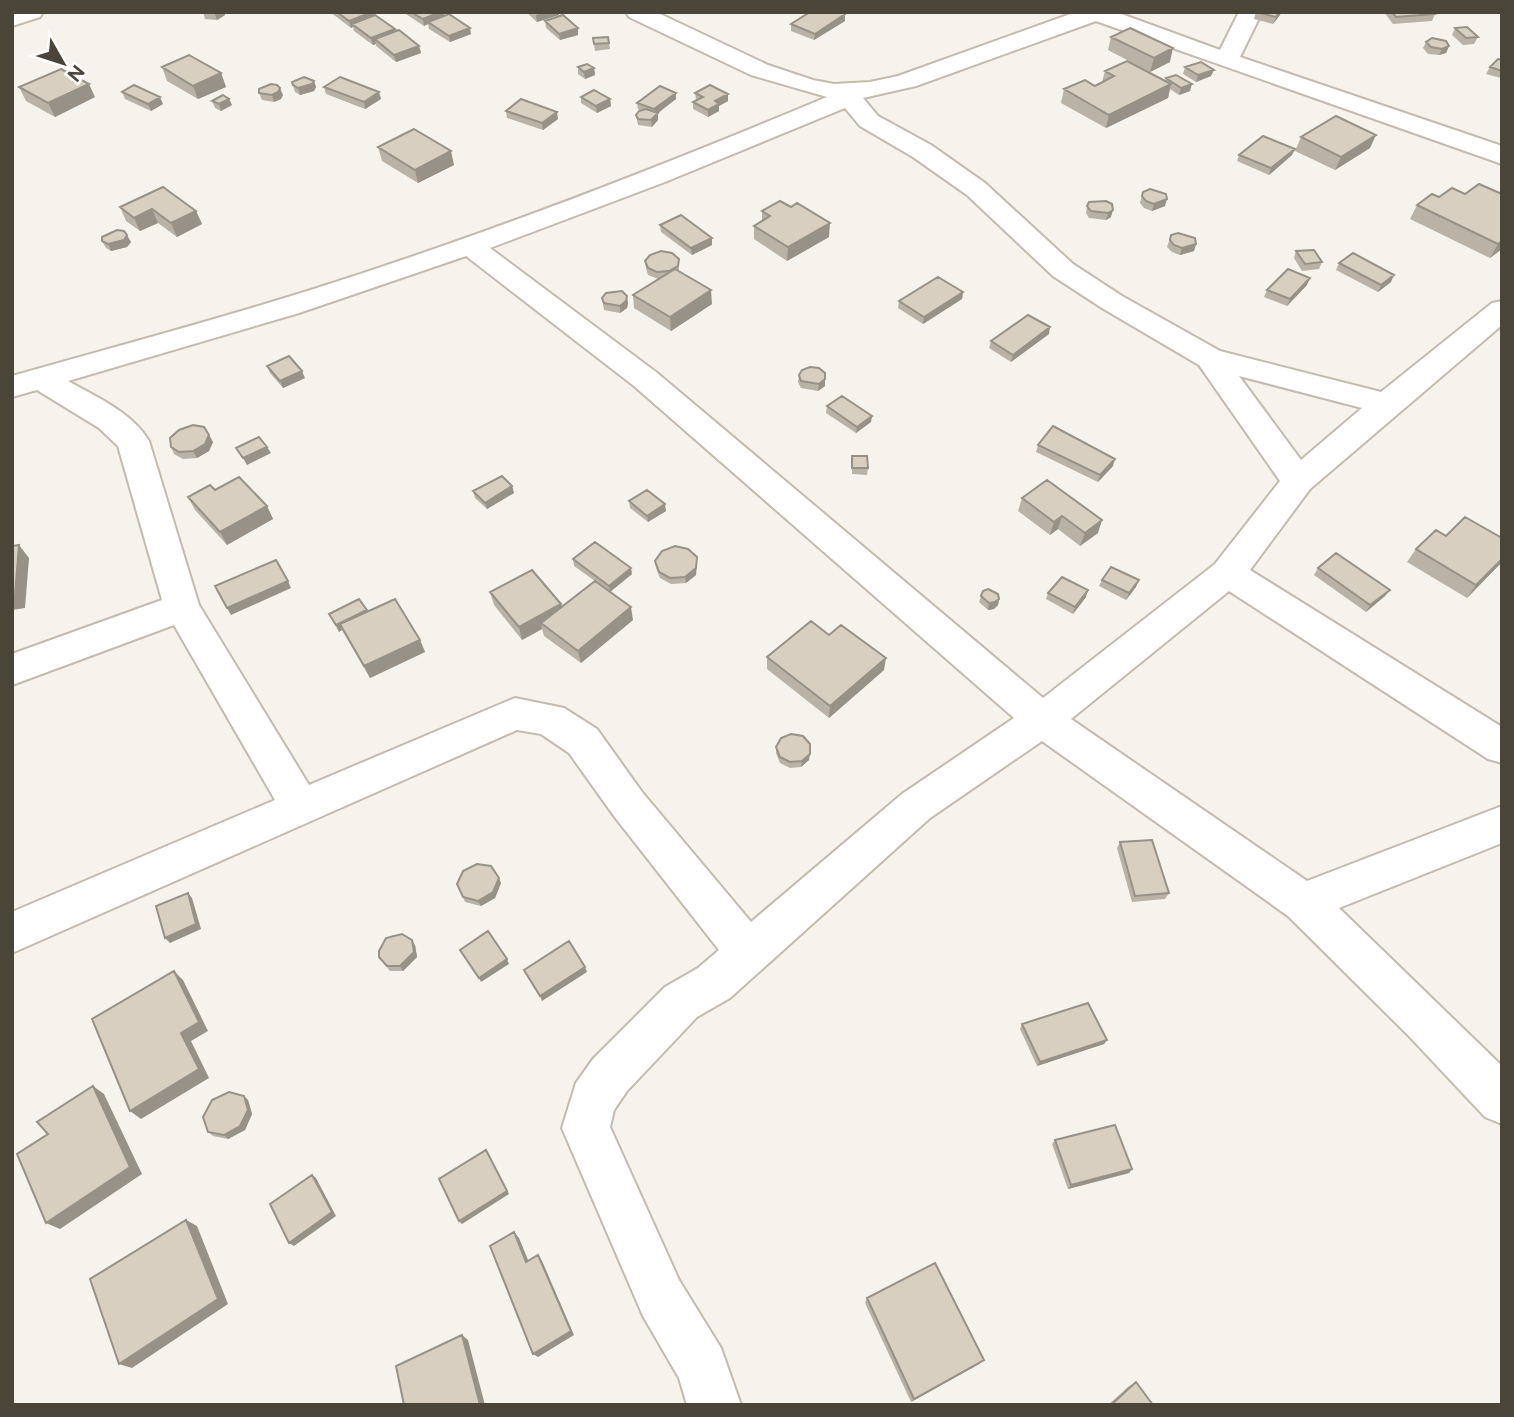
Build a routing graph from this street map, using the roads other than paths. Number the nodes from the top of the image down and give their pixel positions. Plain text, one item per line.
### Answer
1 (32, 12) edge
2 (637, 12) edge
3 (1251, 12) edge
4 (1097, 13) edge
5 (12, 19) edge
6 (1226, 60) junction
7 (851, 94) junction
8 (1502, 156) edge
9 (469, 245) junction
10 (1502, 310) edge
11 (1210, 358) junction
12 (26, 383) edge
13 (1387, 404) junction
14 (1298, 481) junction
15 (1228, 573) junction
16 (182, 607) junction
17 (12, 670) edge
18 (1042, 720) junction
19 (1502, 747) edge
20 (300, 806) junction
21 (1502, 824) edge
22 (1303, 902) junction
23 (12, 933) edge
24 (748, 952) junction
25 (1502, 1100) edge
26 (714, 1405) edge

1 - 5 street
2 - 7 street
3 - 6 street
4 - 6 street
4 - 7 street
6 - 8 street
7 - 9 street
7 - 11 street
9 - 12 street
9 - 18 street
10 - 13 street
11 - 13 street
11 - 14 street
12 - 16 street
13 - 14 street
14 - 15 street
15 - 18 street
15 - 19 street
16 - 17 street
16 - 20 street
18 - 22 street
18 - 24 street
20 - 23 street
20 - 24 street
21 - 22 street
22 - 25 street
24 - 26 street

